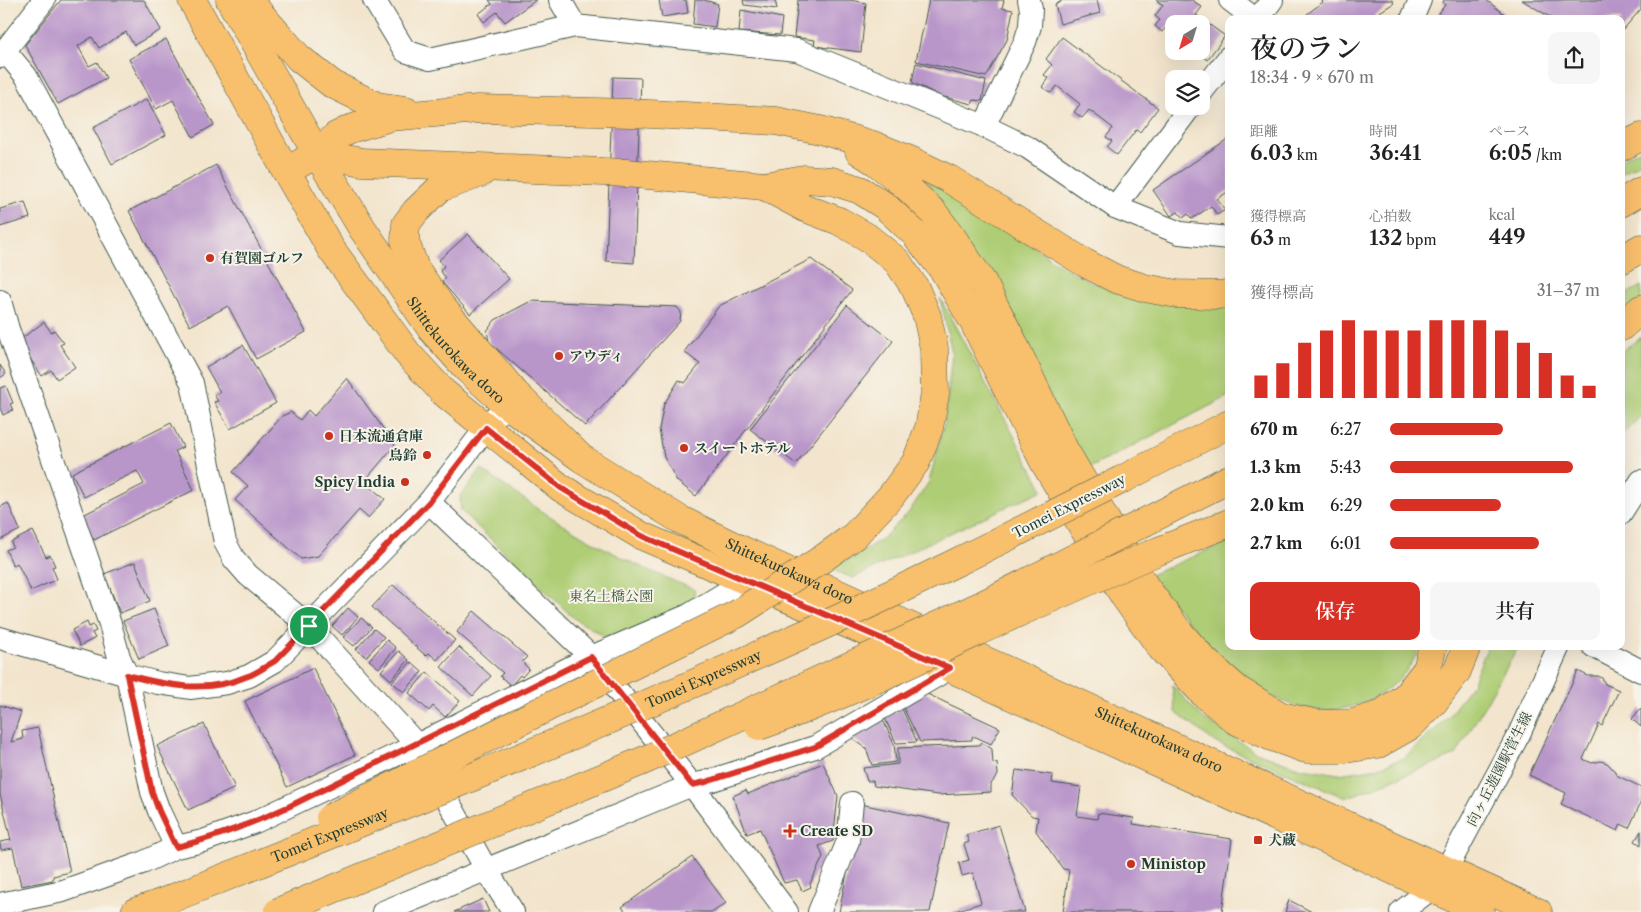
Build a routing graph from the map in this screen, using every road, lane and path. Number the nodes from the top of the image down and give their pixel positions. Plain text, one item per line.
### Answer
1 (44, 0) edge
2 (192, 0) edge
3 (230, 0) edge
4 (248, 0) edge
5 (374, 0) edge
6 (560, 0) edge
7 (1029, 0) edge
8 (1230, 0) edge
9 (1272, 0) edge
10 (1420, 0) edge
11 (1251, 15) edge
12 (1259, 15) edge
13 (1414, 15) edge
14 (575, 26) junction
15 (3, 54) edge
16 (1225, 62) edge
17 (1210, 81) edge
18 (433, 113) junction
19 (1184, 115) edge
20 (984, 126) junction
21 (820, 130) junction
22 (1641, 137) edge
23 (1625, 145) edge
24 (317, 154) junction
25 (494, 168) junction
26 (286, 171) junction
27 (764, 186) junction
28 (1641, 191) edge
29 (1625, 201) edge
30 (1115, 207) junction
31 (1225, 238) edge
32 (1641, 248) edge
33 (1625, 258) edge
34 (1225, 294) edge
35 (0, 301) edge
36 (1641, 309) edge
37 (1625, 323) edge
38 (4, 332) edge
39 (511, 399) junction
40 (1225, 426) edge
41 (486, 428) junction
42 (1225, 481) edge
43 (1641, 481) edge
44 (429, 502) junction
45 (1629, 512) edge
46 (1225, 525) edge
47 (745, 581) junction
48 (309, 626) junction
49 (0, 638) edge
50 (1432, 650) edge
51 (1465, 650) edge
52 (1556, 650) edge
53 (1601, 650) edge
54 (591, 657) junction
55 (950, 668) junction
56 (1641, 671) edge
57 (127, 675) junction
58 (417, 745) junction
59 (645, 760) junction
60 (692, 785) junction
61 (852, 803) dead end
62 (176, 847) junction
63 (486, 870) junction
64 (1439, 879) junction
65 (0, 904) edge
66 (146, 908) edge
67 (278, 912) edge
68 (382, 912) edge
69 (512, 912) edge
70 (787, 912) edge
71 (819, 912) edge
72 (1401, 912) edge
73 (1480, 912) edge
74 (1538, 912) edge

1 - 15 street
2 - 26 main road, Shittekurokawa doro
3 - 24 main road, Shittekurokawa doro
4 - 18 main road
5 - 14 street
6 - 14 street
7 - 20 street
8 - 11 street
9 - 12 street
10 - 13 street
14 - 20 street
15 - 48 street
16 - 17 street
18 - 21 main road
18 - 24 main road
19 - 30 street
20 - 30 street
21 - 34 main road
21 - 50 main road
22 - 23 main road
24 - 25 main road
24 - 26 main road
24 - 39 main road, Shittekurokawa doro
25 - 27 main road
25 - 39 main road
26 - 41 main road, Shittekurokawa doro
27 - 51 main road
27 - 66 main road, bridge
28 - 29 main road
30 - 31 street
32 - 33 main road
35 - 38 street
36 - 37 main road
38 - 57 street
39 - 41 street
39 - 64 main road, Shittekurokawa doro
40 - 66 main road, Tomei Expressway, bridge
41 - 44 street
41 - 47 main road, Shittekurokawa doro
42 - 59 main road, bridge
43 - 45 street
44 - 48 street
44 - 54 street
46 - 59 main road, bridge
47 - 54 street
47 - 55 main road, Shittekurokawa doro
48 - 57 street
48 - 58 street
49 - 57 street
52 - 64 street, 向ヶ丘遊園駅菅生線
53 - 56 street
54 - 58 street
54 - 60 street
55 - 60 street
55 - 64 main road, Shittekurokawa doro
57 - 62 street
58 - 62 street
58 - 63 street
59 - 67 main road, bridge
60 - 63 street
60 - 70 street
61 - 71 street
62 - 65 street
63 - 68 street
63 - 69 street
64 - 72 street
64 - 73 main road, Shittekurokawa doro
64 - 74 main road, Shittekurokawa doro

